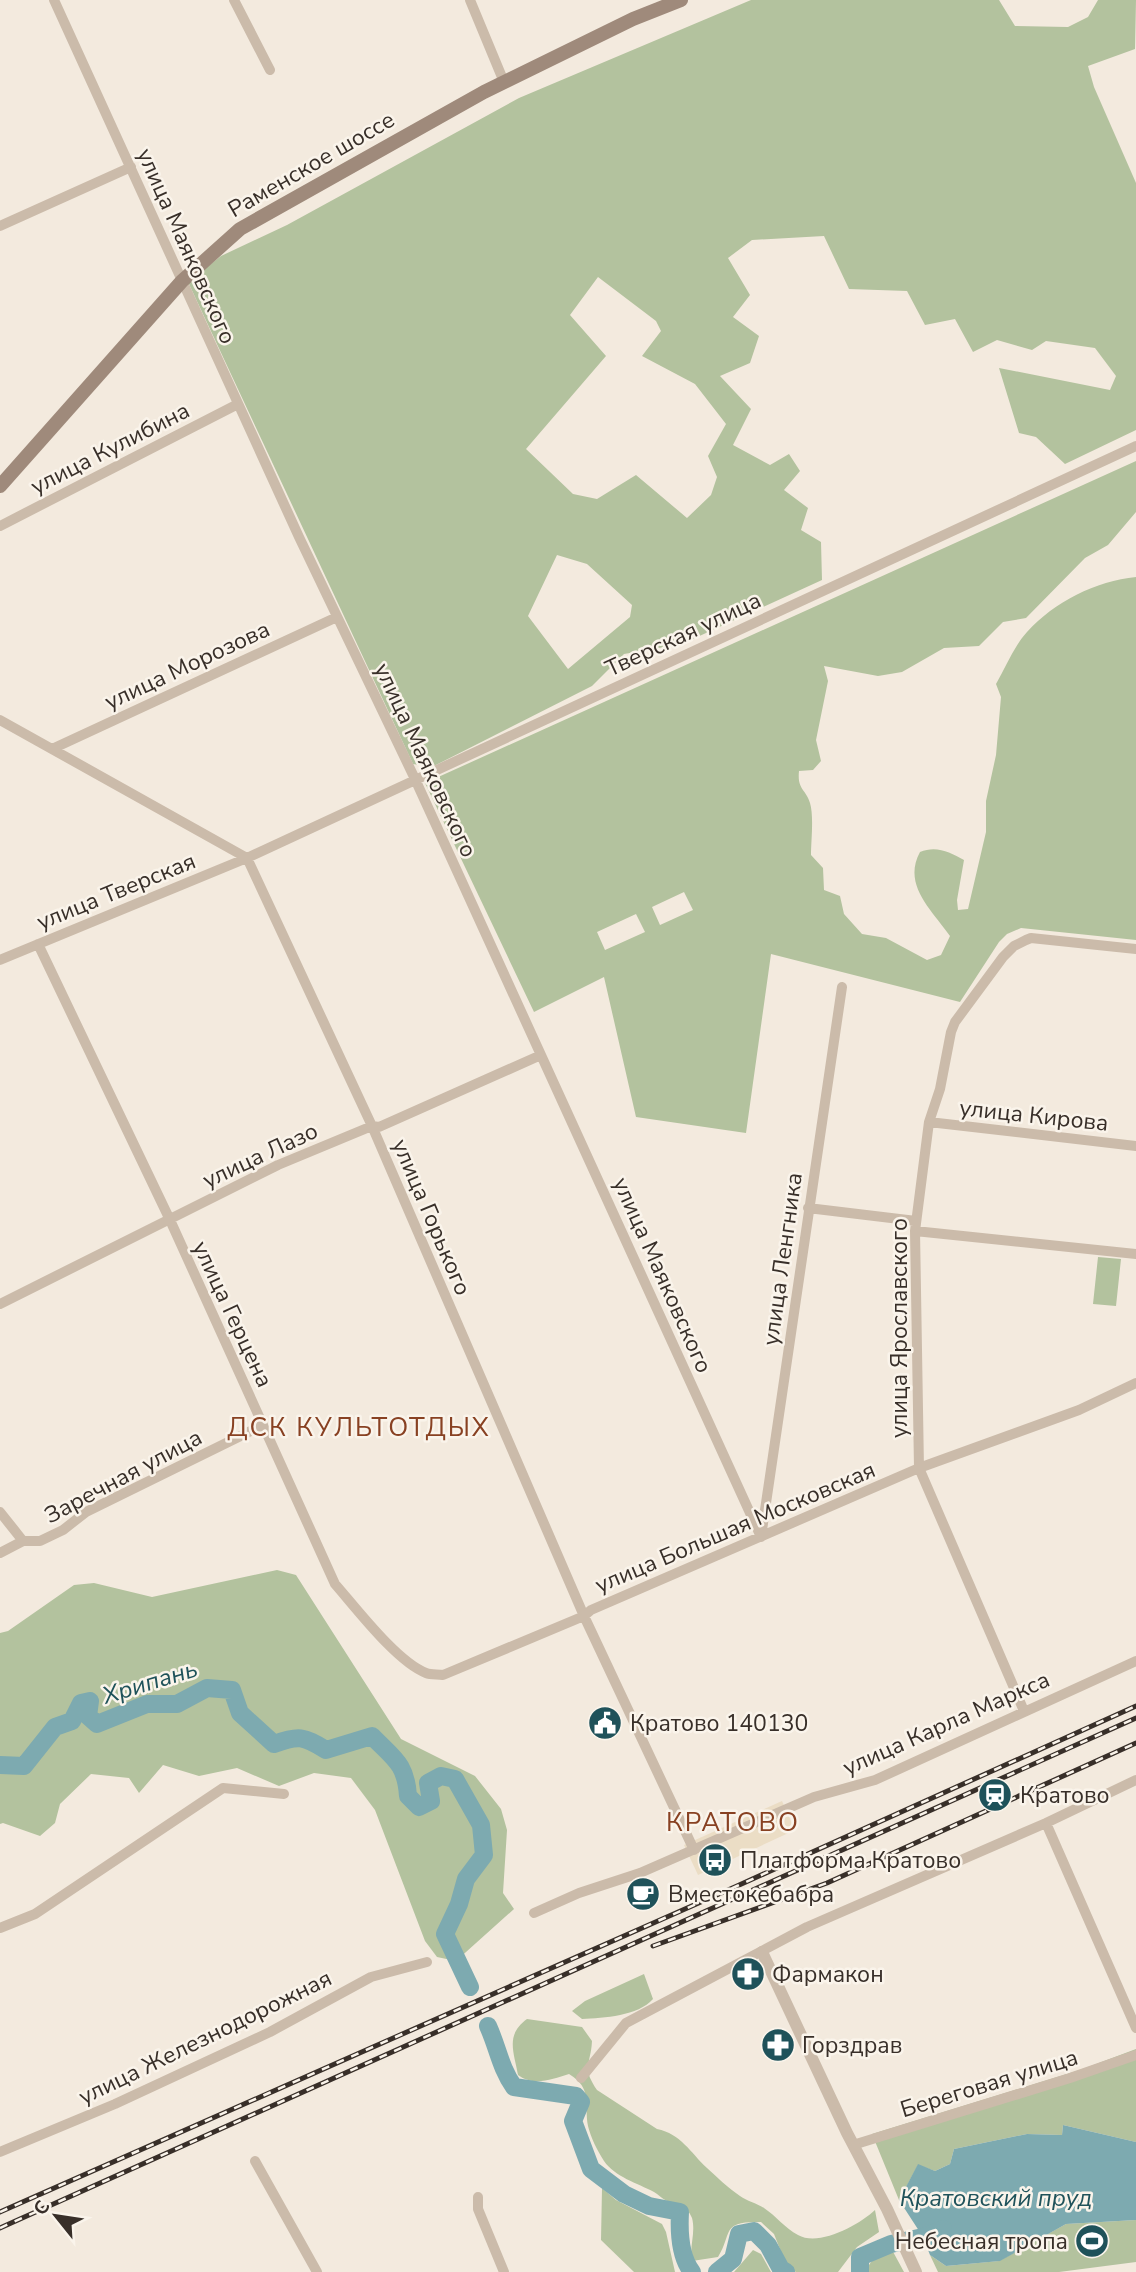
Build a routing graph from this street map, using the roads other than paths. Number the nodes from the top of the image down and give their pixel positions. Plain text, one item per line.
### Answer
1 (54, 0) edge
2 (233, 0) edge
3 (470, 0) edge
4 (681, 0) edge
5 (270, 70) dead end
6 (504, 82) junction
7 (131, 167) junction
8 (0, 226) edge
9 (181, 281) junction
10 (238, 404) junction
11 (1136, 446) edge
12 (0, 486) edge
13 (0, 526) edge
14 (337, 617) junction
15 (0, 720) edge
16 (52, 749) junction
17 (415, 779) junction
18 (247, 858) junction
19 (38, 944) junction
20 (1136, 949) edge
21 (0, 960) edge
22 (842, 987) dead end
23 (541, 1055) junction
24 (929, 1122) junction
25 (372, 1126) junction
26 (1136, 1146) edge
27 (808, 1208) junction
28 (170, 1220) junction
29 (916, 1226) junction
30 (1136, 1254) edge
31 (0, 1304) edge
32 (1136, 1383) edge
33 (263, 1425) junction
34 (919, 1468) junction
35 (0, 1513) edge
36 (761, 1537) junction
37 (23, 1541) junction
38 (0, 1553) edge
39 (584, 1616) junction
40 (1136, 1661) edge
41 (1024, 1711) junction
42 (1136, 1780) edge
43 (284, 1794) dead end
44 (1046, 1823) junction
45 (694, 1850) junction
46 (534, 1913) dead end
47 (0, 1928) edge
48 (762, 1952) junction
49 (427, 1962) dead end
50 (1136, 2028) edge
51 (1136, 2055) edge
52 (581, 2078) dead end
53 (853, 2145) junction
54 (0, 2152) edge
55 (255, 2161) dead end
56 (478, 2197) dead end
57 (914, 2270) edge
58 (317, 2272) edge
59 (504, 2272) edge

1 - 7 street, улица Маяковского
2 - 5 street
3 - 6 street
4 - 6 main road, Раменское шоссе
6 - 9 main road, Раменское шоссе
7 - 8 street
7 - 9 street, улица Маяковского
9 - 10 street, улица Маяковского
9 - 12 main road, Раменское шоссе
10 - 13 street, улица Кулибина
10 - 14 street, улица Маяковского
11 - 17 street, Тверская улица
14 - 16 street, улица Морозова
14 - 17 street, улица Маяковского
15 - 16 street
16 - 18 street
17 - 18 street, Тверская улица
17 - 23 street, улица Маяковского
18 - 19 street, улица Тверская
18 - 25 street, улица Горького
19 - 21 street, улица Тверская
19 - 28 street, улица Герцена
20 - 24 street, улица Ярославского
22 - 27 street, улица Ленгника
23 - 25 street, улица Лазо
23 - 36 street, улица Маяковского
24 - 26 street, улица Кирова
24 - 29 street, улица Ярославского
25 - 28 street, улица Лазо
25 - 39 street, улица Горького
27 - 29 street
27 - 36 street, улица Ленгника
28 - 31 street, улица Лазо
28 - 33 street, улица Герцена
29 - 30 street
29 - 34 street, улица Ярославского
32 - 34 street, улица Большая Московская
33 - 37 street, Заречная улица
33 - 39 street, улица Герцена
34 - 36 street, улица Большая Московская
34 - 41 street, улица Ярославского
35 - 37 street
36 - 39 street, улица Большая Московская
37 - 38 street, Заречная улица
39 - 45 street, улица Горького
40 - 41 street, улица Карла Маркса
41 - 45 street, улица Карла Маркса
42 - 44 street
43 - 47 street
44 - 48 street
44 - 50 street
45 - 46 street, улица Карла Маркса
48 - 52 street
48 - 53 street
49 - 54 street, улица Железнодорожная
51 - 53 street, Береговая улица
53 - 57 street
55 - 58 street
56 - 59 street

